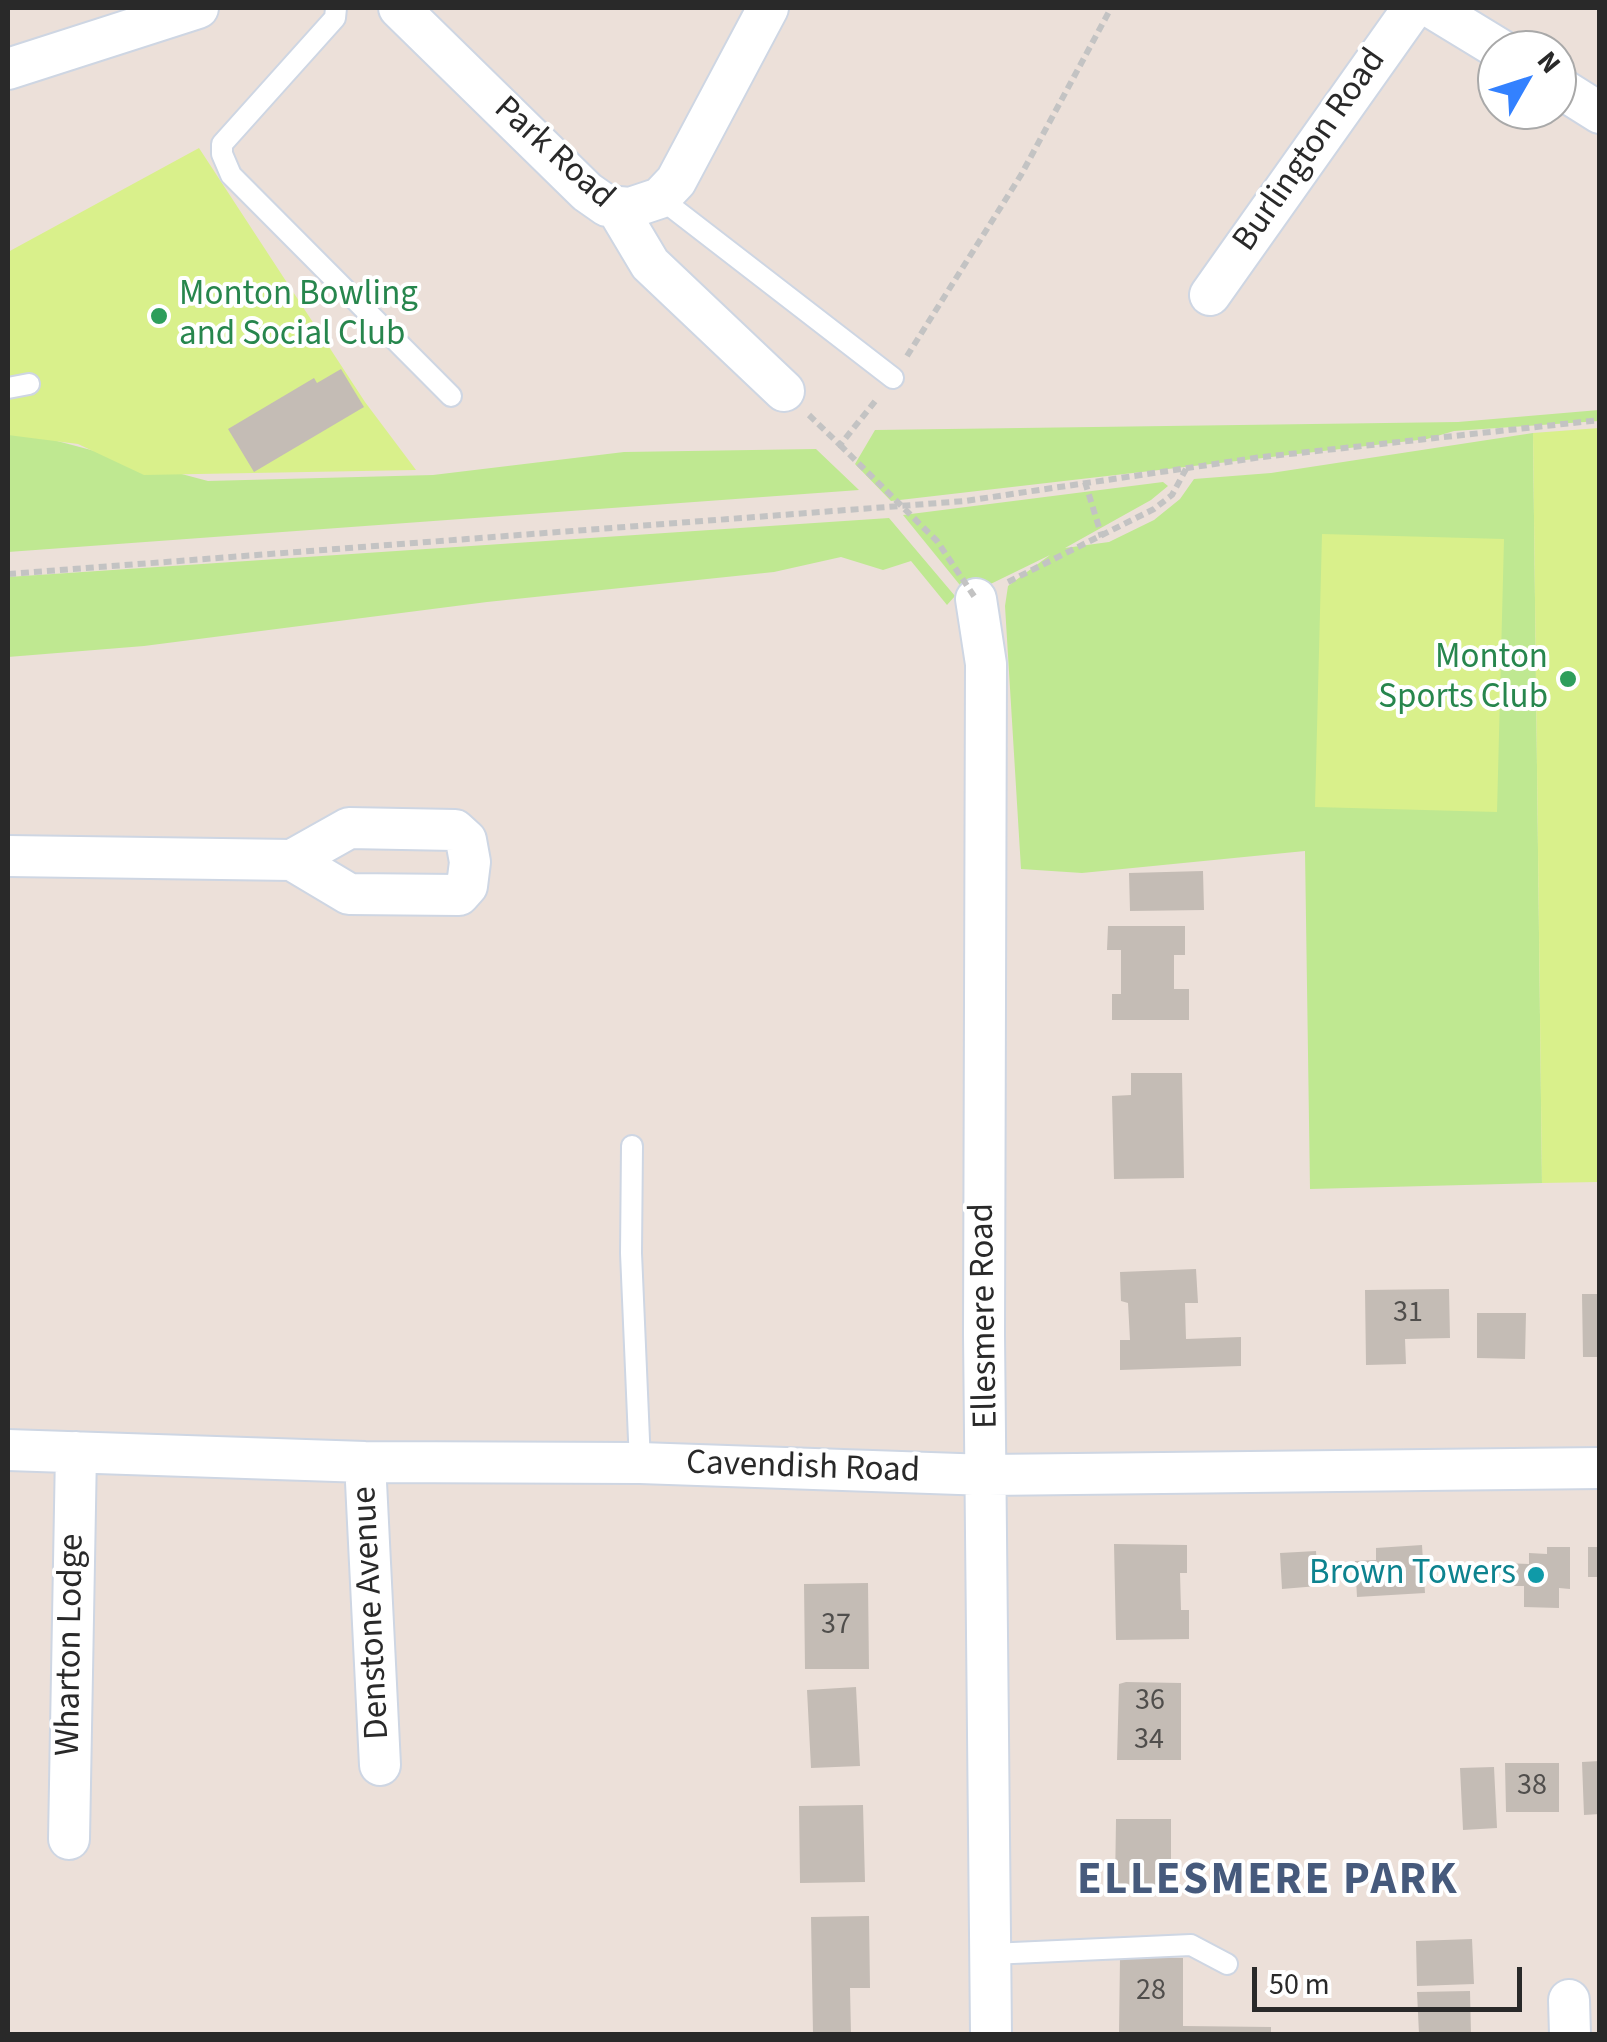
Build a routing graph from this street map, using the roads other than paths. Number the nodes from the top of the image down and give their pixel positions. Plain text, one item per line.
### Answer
1 (198, 8) edge
2 (336, 8) edge
3 (399, 8) edge
4 (768, 8) edge
5 (1413, 8) edge
6 (1432, 8) edge
7 (1477, 35) edge
8 (8, 69) edge
9 (1577, 99) edge
10 (1600, 113) edge
11 (660, 198) junction
12 (616, 207) junction
13 (1210, 294) dead end
14 (893, 378) road end
15 (784, 391) dead end
16 (451, 396) dead end
17 (990, 591) road end
18 (8, 856) edge
19 (292, 860) dead end
20 (632, 1146) dead end
21 (8, 1450) edge
22 (76, 1452) junction
23 (365, 1462) junction
24 (640, 1462) junction
25 (1600, 1468) edge
26 (988, 1475) junction
27 (380, 1765) dead end
28 (69, 1839) dead end
29 (991, 1954) junction
30 (1227, 1964) dead end
31 (991, 2034) edge

1 - 8 street
2 - 16 lane
3 - 12 street, Park Road
4 - 11 street
5 - 13 street, Burlington Road
6 - 7 street
9 - 10 street
11 - 12 street
11 - 14 lane
12 - 15 street, Park Road
17 - 26 street, Ellesmere Road
18 - 19 street
20 - 24 lane
21 - 22 street, Cavendish Road
22 - 23 street, Cavendish Road
22 - 28 street, Wharton Lodge
23 - 24 street, Cavendish Road
23 - 27 street, Denstone Avenue
24 - 26 street, Cavendish Road
25 - 26 street, Cavendish Road
26 - 29 street, Ellesmere Road
29 - 30 lane
29 - 31 street, Ellesmere Road

